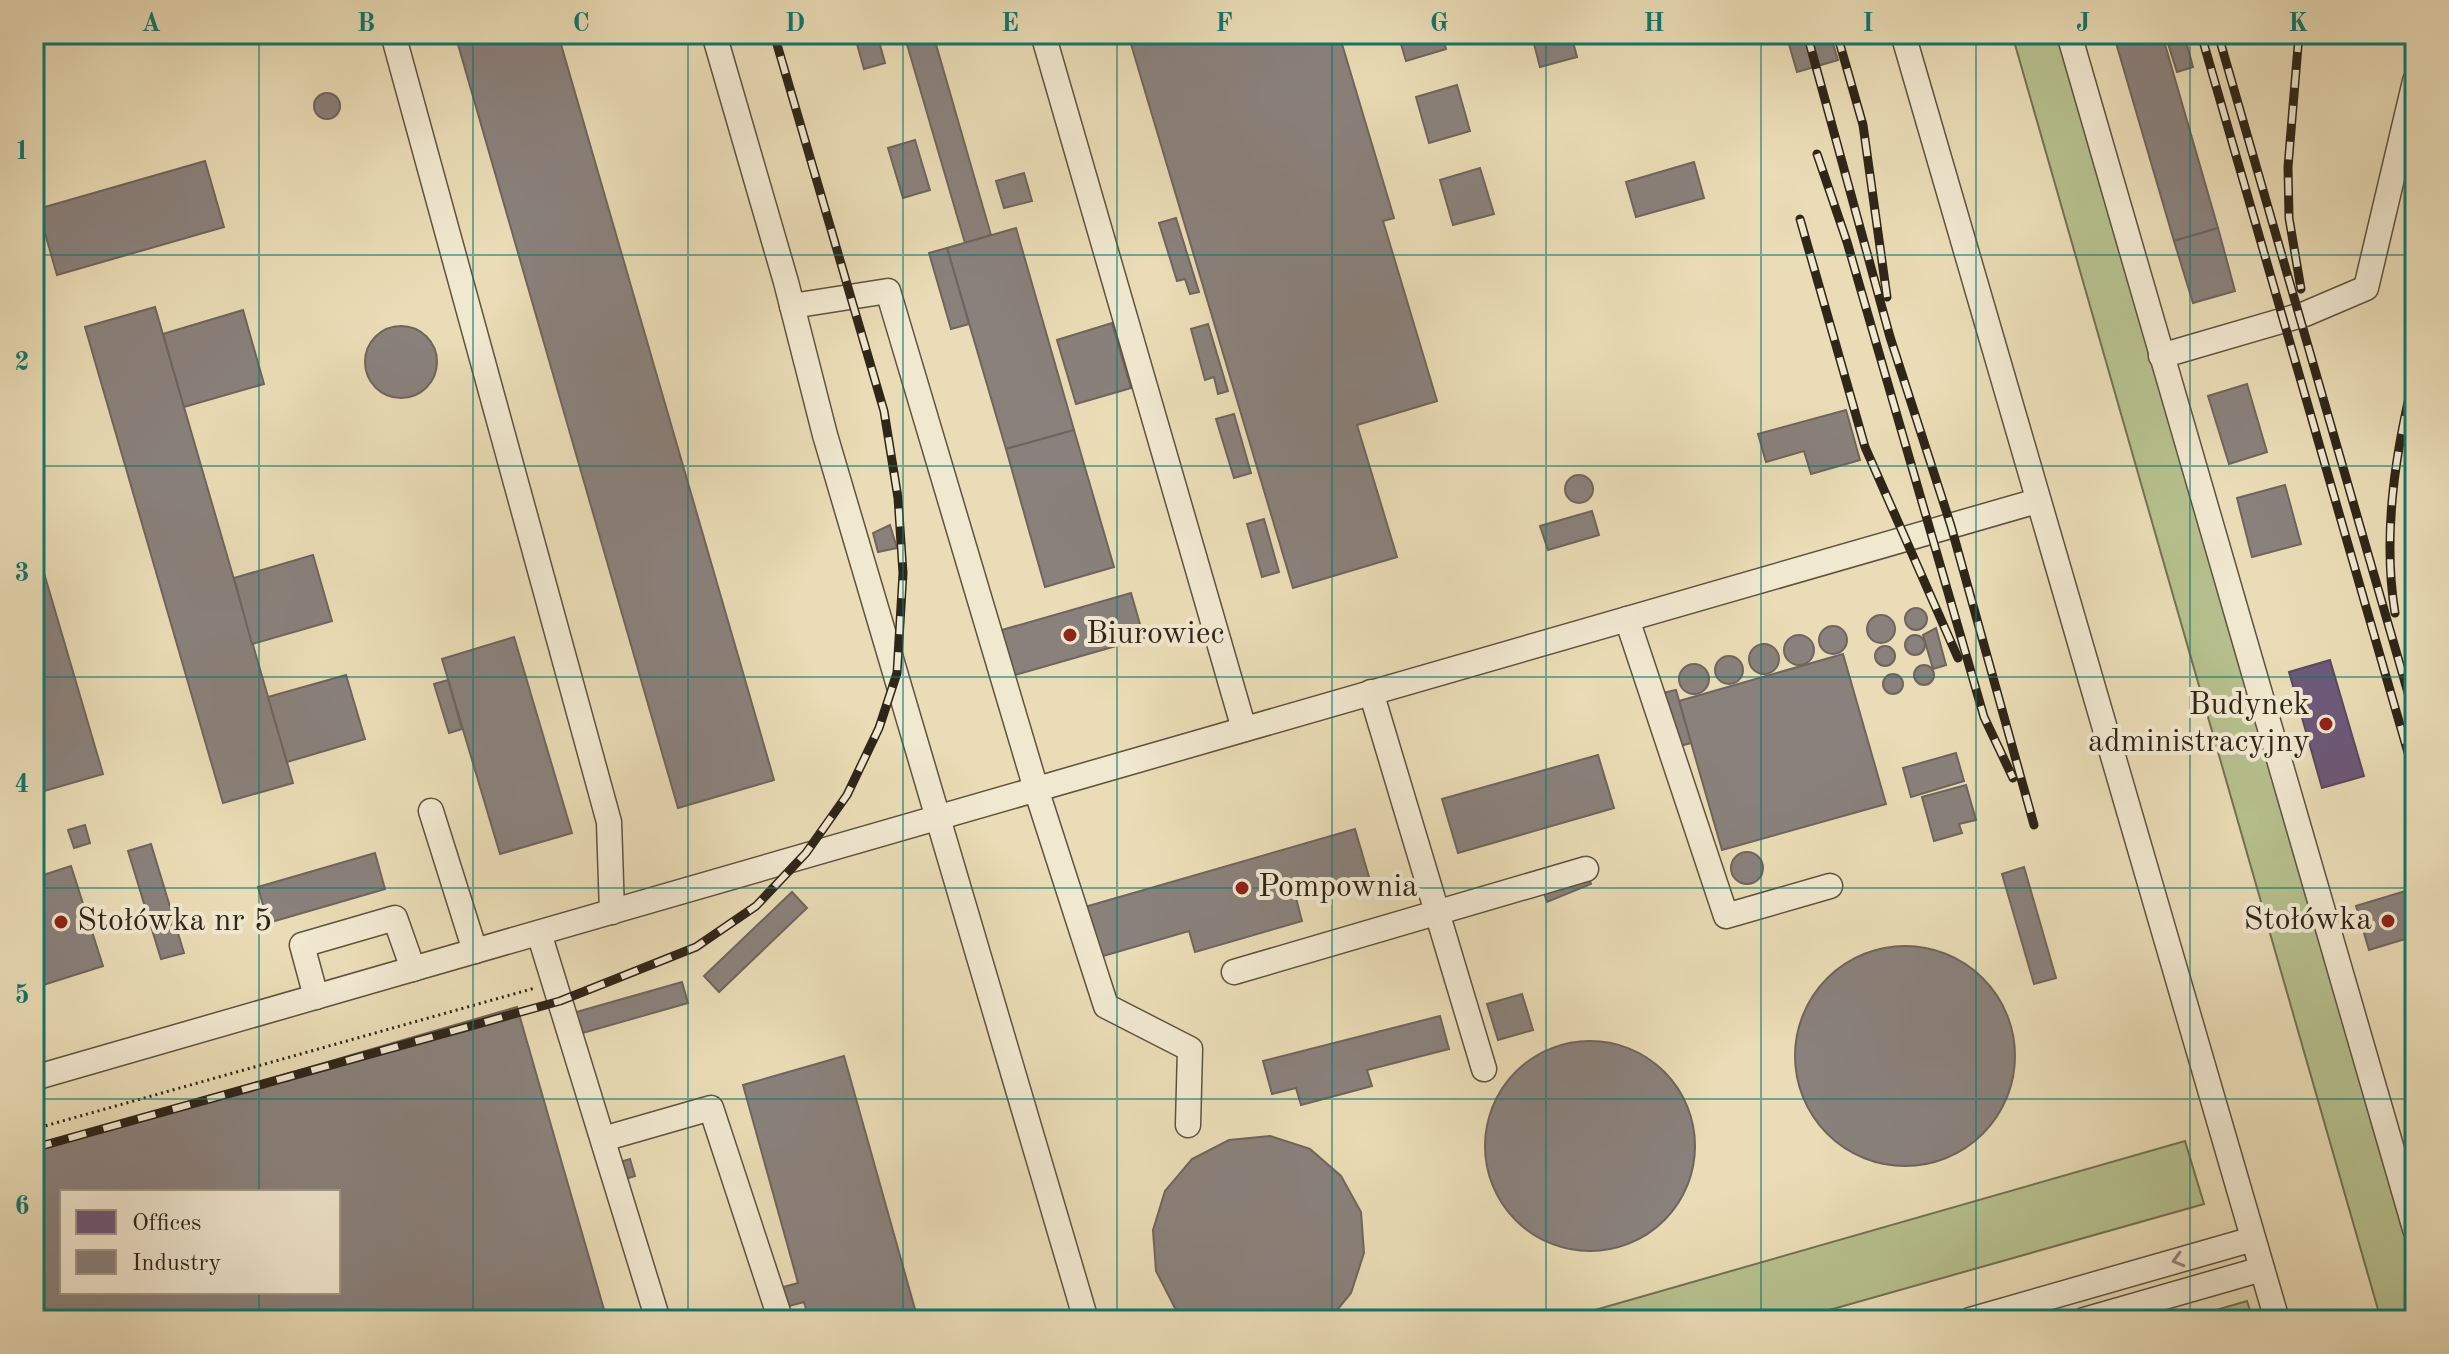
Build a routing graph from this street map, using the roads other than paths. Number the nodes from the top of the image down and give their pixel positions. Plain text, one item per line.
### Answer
1 (393, 34) edge
2 (714, 34) edge
3 (1043, 34) edge
4 (1903, 34) edge
5 (2069, 34) edge
6 (2415, 81) edge
7 (792, 306) junction
8 (2161, 356) junction
9 (2037, 501) junction
10 (1627, 619) junction
11 (1371, 692) junction
12 (1244, 729) junction
13 (1036, 789) junction
14 (431, 811) dead end
15 (938, 817) junction
16 (1586, 869) dead end
17 (1830, 886) dead end
18 (612, 912) junction
19 (1437, 913) junction
20 (539, 933) junction
21 (475, 951) junction
22 (413, 969) junction
23 (1234, 972) dead end
24 (316, 997) junction
25 (1484, 1069) dead end
26 (34, 1078) edge
27 (1188, 1125) dead end
28 (603, 1139) junction
29 (2415, 1229) edge
30 (2253, 1239) junction
31 (2262, 1269) junction
32 (658, 1320) edge
33 (774, 1320) edge
34 (1086, 1320) edge
35 (1970, 1320) edge
36 (2084, 1320) edge
37 (2277, 1320) edge

1 - 18 lane
2 - 7 lane
3 - 12 lane
4 - 9 lane
5 - 8 lane
6 - 8 lane
7 - 13 lane
7 - 15 lane
8 - 29 lane
9 - 10 lane
9 - 30 lane
10 - 11 lane
10 - 17 lane
11 - 12 lane
11 - 19 lane
12 - 13 lane
13 - 15 lane
13 - 27 lane
14 - 21 lane
15 - 18 lane
15 - 34 lane
16 - 19 lane
18 - 20 lane
19 - 23 lane
19 - 25 lane
20 - 21 lane
20 - 28 lane
21 - 22 lane
22 - 24 lane
22 - 24 lane
24 - 26 lane
28 - 32 lane
28 - 33 lane
30 - 31 lane
30 -> 35 lane
31 - 36 lane
31 - 37 lane

